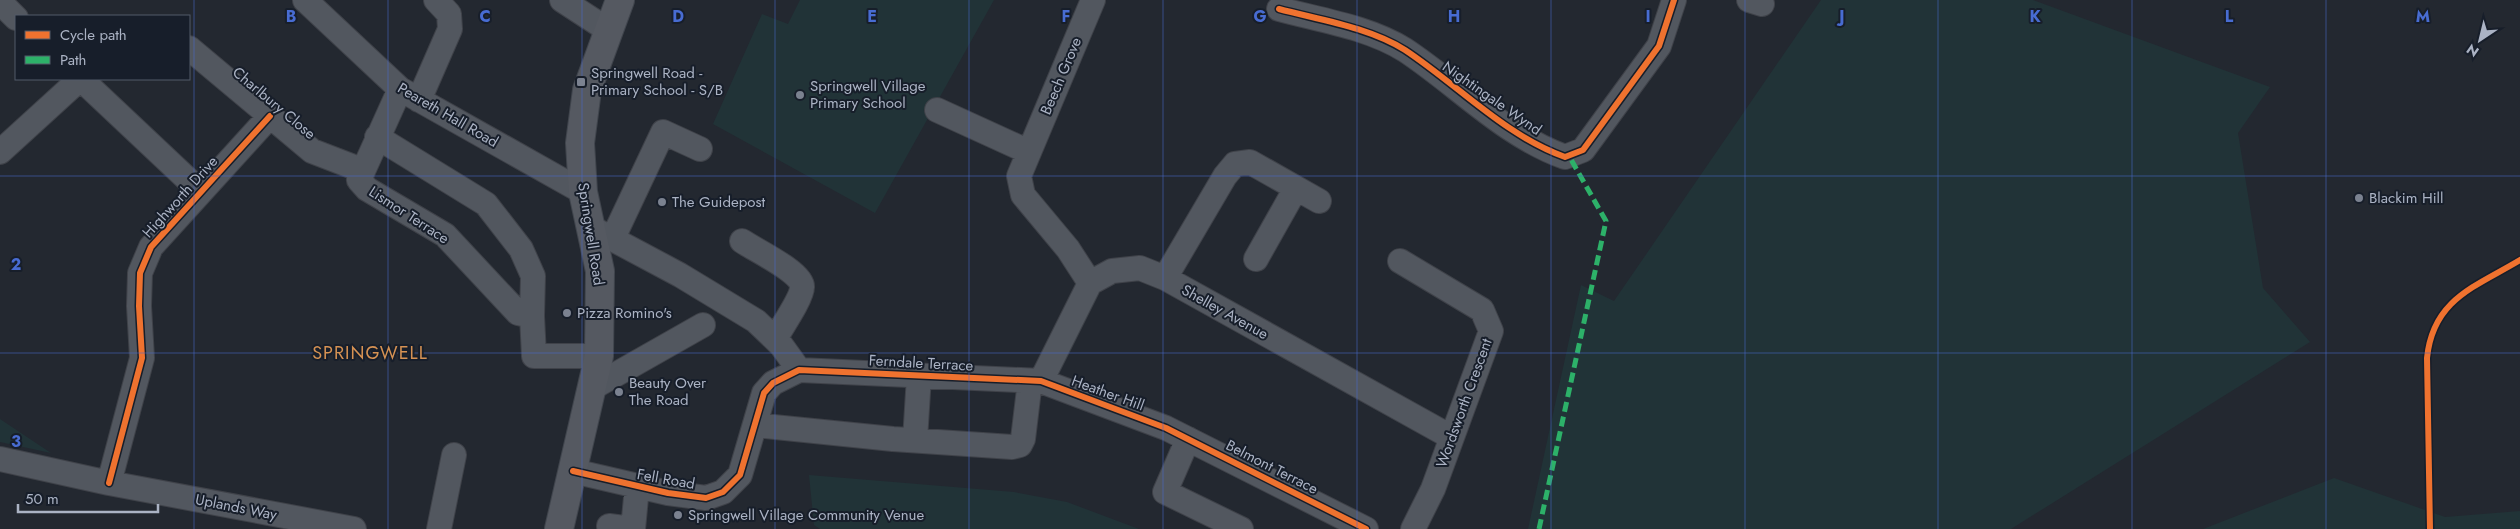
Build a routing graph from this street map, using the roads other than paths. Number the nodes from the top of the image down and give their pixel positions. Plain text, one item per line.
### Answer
1 (305, 0) edge
2 (436, 0) edge
3 (562, 0) edge
4 (620, 0) edge
5 (1093, 0) edge
6 (1674, 0) edge
7 (0, 2) edge
8 (1279, 9) dead end
9 (15, 17) edge
10 (608, 30) junction
11 (190, 49) edge
12 (79, 80) edge
13 (81, 80) edge
14 (409, 94) junction
15 (937, 110) dead end
16 (270, 116) junction
17 (377, 137) junction
18 (700, 149) dead end
19 (0, 152) edge
20 (1029, 152) junction
21 (351, 166) dead end
22 (1296, 188) junction
23 (201, 192) junction
24 (583, 192) junction
25 (1319, 201) dead end
26 (601, 233) junction
27 (742, 241) dead end
28 (1256, 259) dead end
29 (1400, 261) dead end
30 (1165, 278) junction
31 (1090, 283) junction
32 (532, 316) junction
33 (702, 325) dead end
34 (775, 339) junction
35 (599, 356) junction
36 (799, 370) junction
37 (919, 376) junction
38 (1035, 381) junction
39 (592, 388) junction
40 (755, 425) junction
41 (1166, 428) joint
42 (1451, 438) junction
43 (1188, 439) junction
44 (915, 440) junction
45 (454, 455) dead end
46 (0, 459) edge
47 (572, 471) junction
48 (109, 483) junction
49 (637, 488) junction
50 (625, 528) edge
51 (354, 529) edge
52 (439, 529) edge
53 (559, 529) edge
54 (1241, 529) edge
55 (1366, 529) edge
56 (1413, 529) edge

1 - 14 street, Peareth Hall Road
2 - 14 street, Lismor Terrace
3 - 10 street
4 - 10 main road, Springwell Road
5 - 20 street, Beech Grove
6 - 8 street, Nightingale Wynd
7 - 9 street
10 - 24 main road, Springwell Road
11 - 16 street, Charlbury Close
12 - 19 street
13 - 23 street, Highworth Drive
14 - 17 street, Lismor Terrace
14 - 24 street, Peareth Hall Road
15 - 20 street
16 - 21 street, Charlbury Close
16 - 23 street, Highworth Drive
17 - 32 street
17 - 32 street, Lismor Terrace
18 - 26 street
20 - 31 street, Beech Grove
22 - 25 street
22 - 28 street
22 - 30 street
23 - 48 street, Highworth Drive
24 - 26 main road, Springwell Road
26 - 34 street
26 - 35 main road, Springwell Road
27 - 34 street
29 - 42 street, Wordsworth Crescent
30 - 31 street, Shelley Avenue
30 - 42 street, Shelley Avenue
31 - 38 street
32 - 35 street
33 - 39 street
34 - 36 street
35 - 39 main road, Springwell Road
36 - 37 street, Ferndale Terrace
36 - 40 street, Fell Road
37 - 38 street, Ferndale Terrace
37 - 44 street
38 - 41 street, Heather Hill
38 - 44 street
39 - 47 main road, Springwell Road
40 - 44 street
40 - 49 street, Fell Road
41 - 43 street, Belmont Terrace
42 - 56 street, Wordsworth Crescent
43 - 54 street
43 - 55 street, Belmont Terrace
45 - 52 street
46 - 48 street, Uplands Way
47 - 49 street, Fell Road
47 - 53 main road, Springwell Road
48 - 51 street, Uplands Way
49 - 50 street

